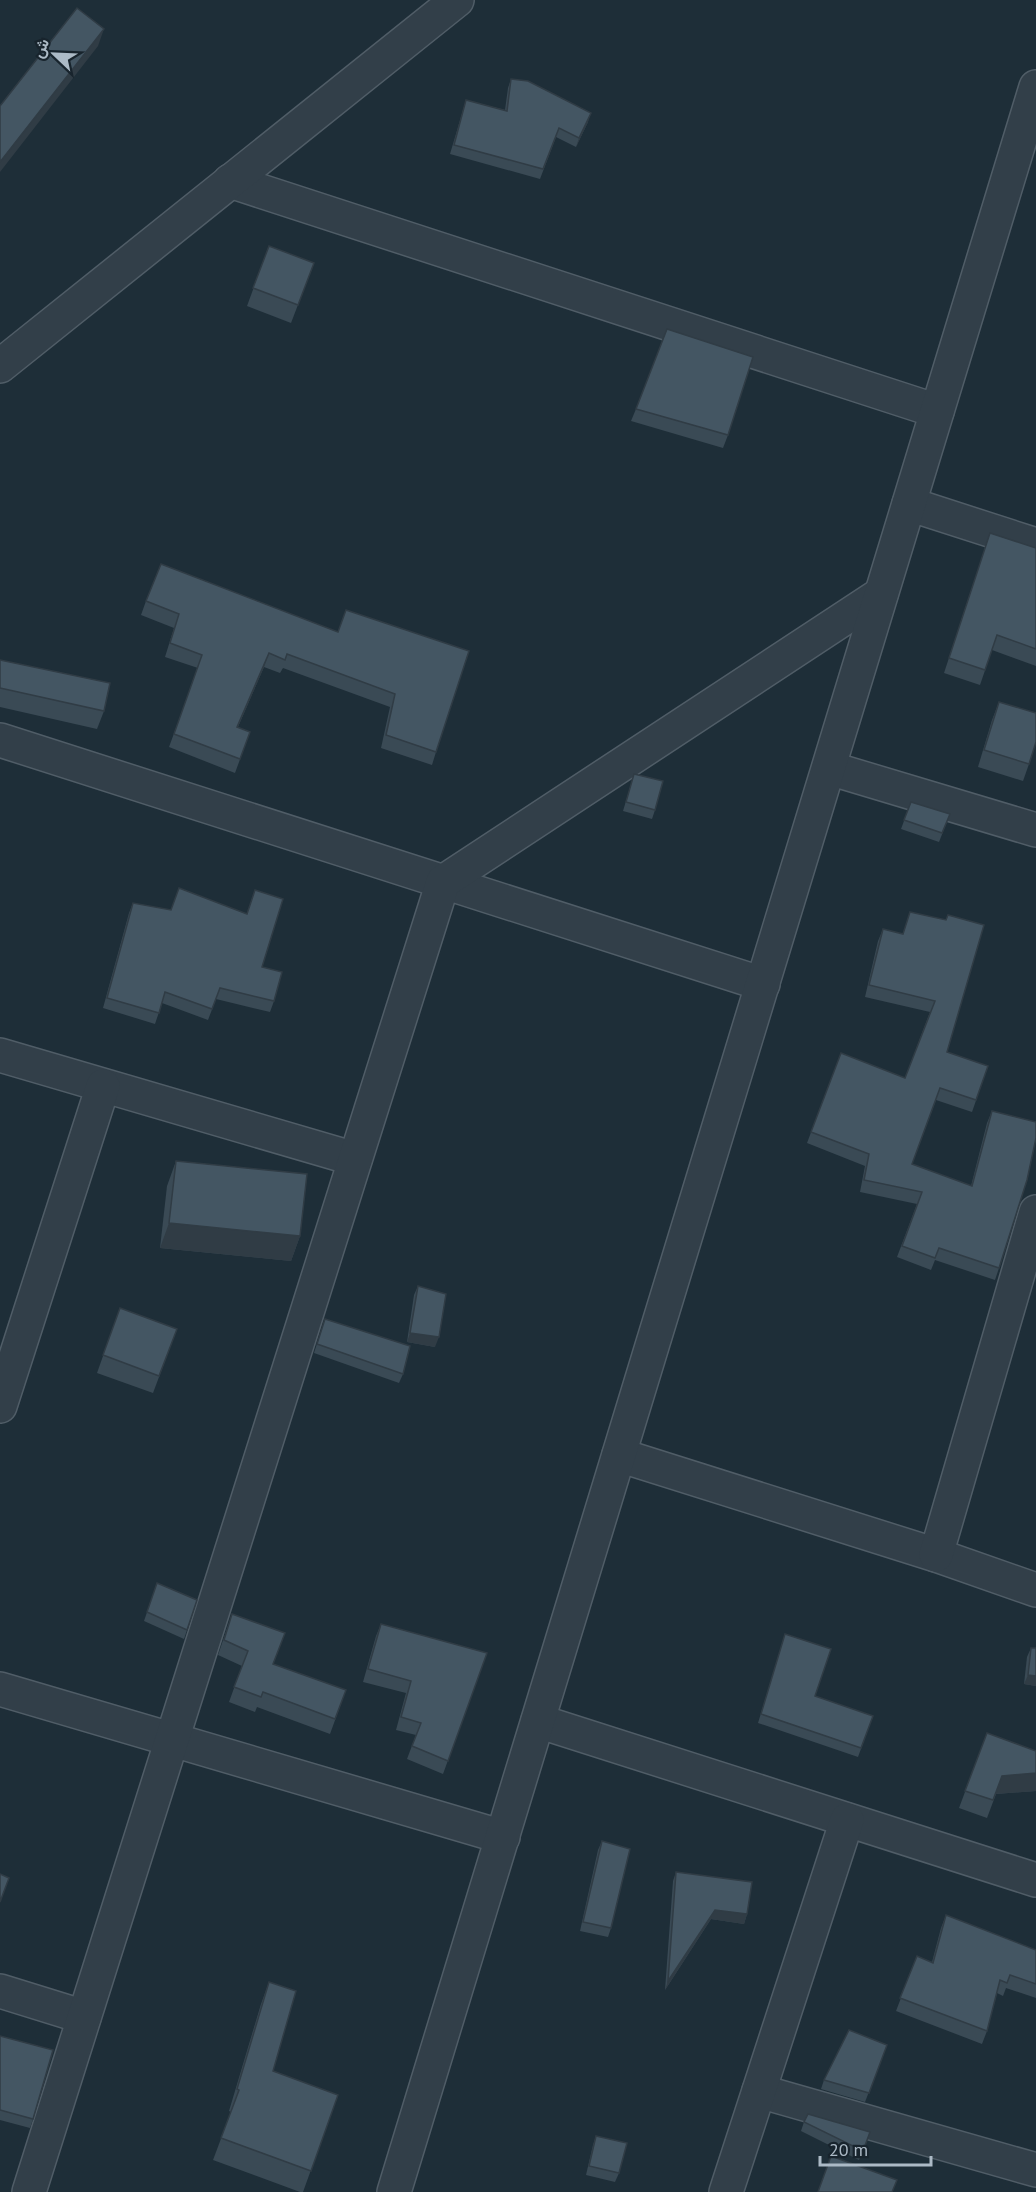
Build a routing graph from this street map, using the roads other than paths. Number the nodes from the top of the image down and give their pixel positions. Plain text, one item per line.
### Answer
1 (457, 0) edge
2 (1036, 87) edge
3 (230, 181) junction
4 (0, 366) edge
5 (937, 411) junction
6 (909, 504) junction
7 (1036, 545) edge
8 (881, 594) junction
9 (0, 740) edge
10 (829, 768) junction
11 (1036, 830) edge
12 (442, 882) junction
13 (763, 984) junction
14 (0, 1055) edge
15 (103, 1086) junction
16 (355, 1159) junction
17 (1036, 1212) edge
18 (0, 1406) edge
19 (619, 1455) junction
20 (936, 1555) junction
21 (1036, 1590) edge
22 (0, 1689) edge
23 (538, 1721) junction
24 (171, 1739) junction
25 (848, 1820) junction
26 (503, 1837) junction
27 (1036, 1880) edge
28 (0, 1991) edge
29 (84, 2017) junction
30 (759, 2091) junction
31 (1036, 2170) edge
32 (28, 2192) edge
33 (394, 2192) edge
34 (726, 2192) edge

1 - 3 street
2 - 5 street
3 - 4 street
3 - 5 street
5 - 6 street
6 - 7 street
6 - 8 street
8 - 10 street
8 - 12 street
9 - 12 street
10 - 11 street
10 - 13 street
12 - 13 street
12 - 16 street
13 - 19 street
14 - 15 street
15 - 16 street
15 - 18 street
16 - 24 street
17 - 20 street
19 - 20 street
19 - 23 street
20 - 21 street
22 - 24 street
23 - 25 street
23 - 26 street
24 - 26 street
24 - 29 street
25 - 27 street
25 - 30 street
26 - 33 street
28 - 29 street
29 - 32 street
30 - 31 street
30 - 34 street

